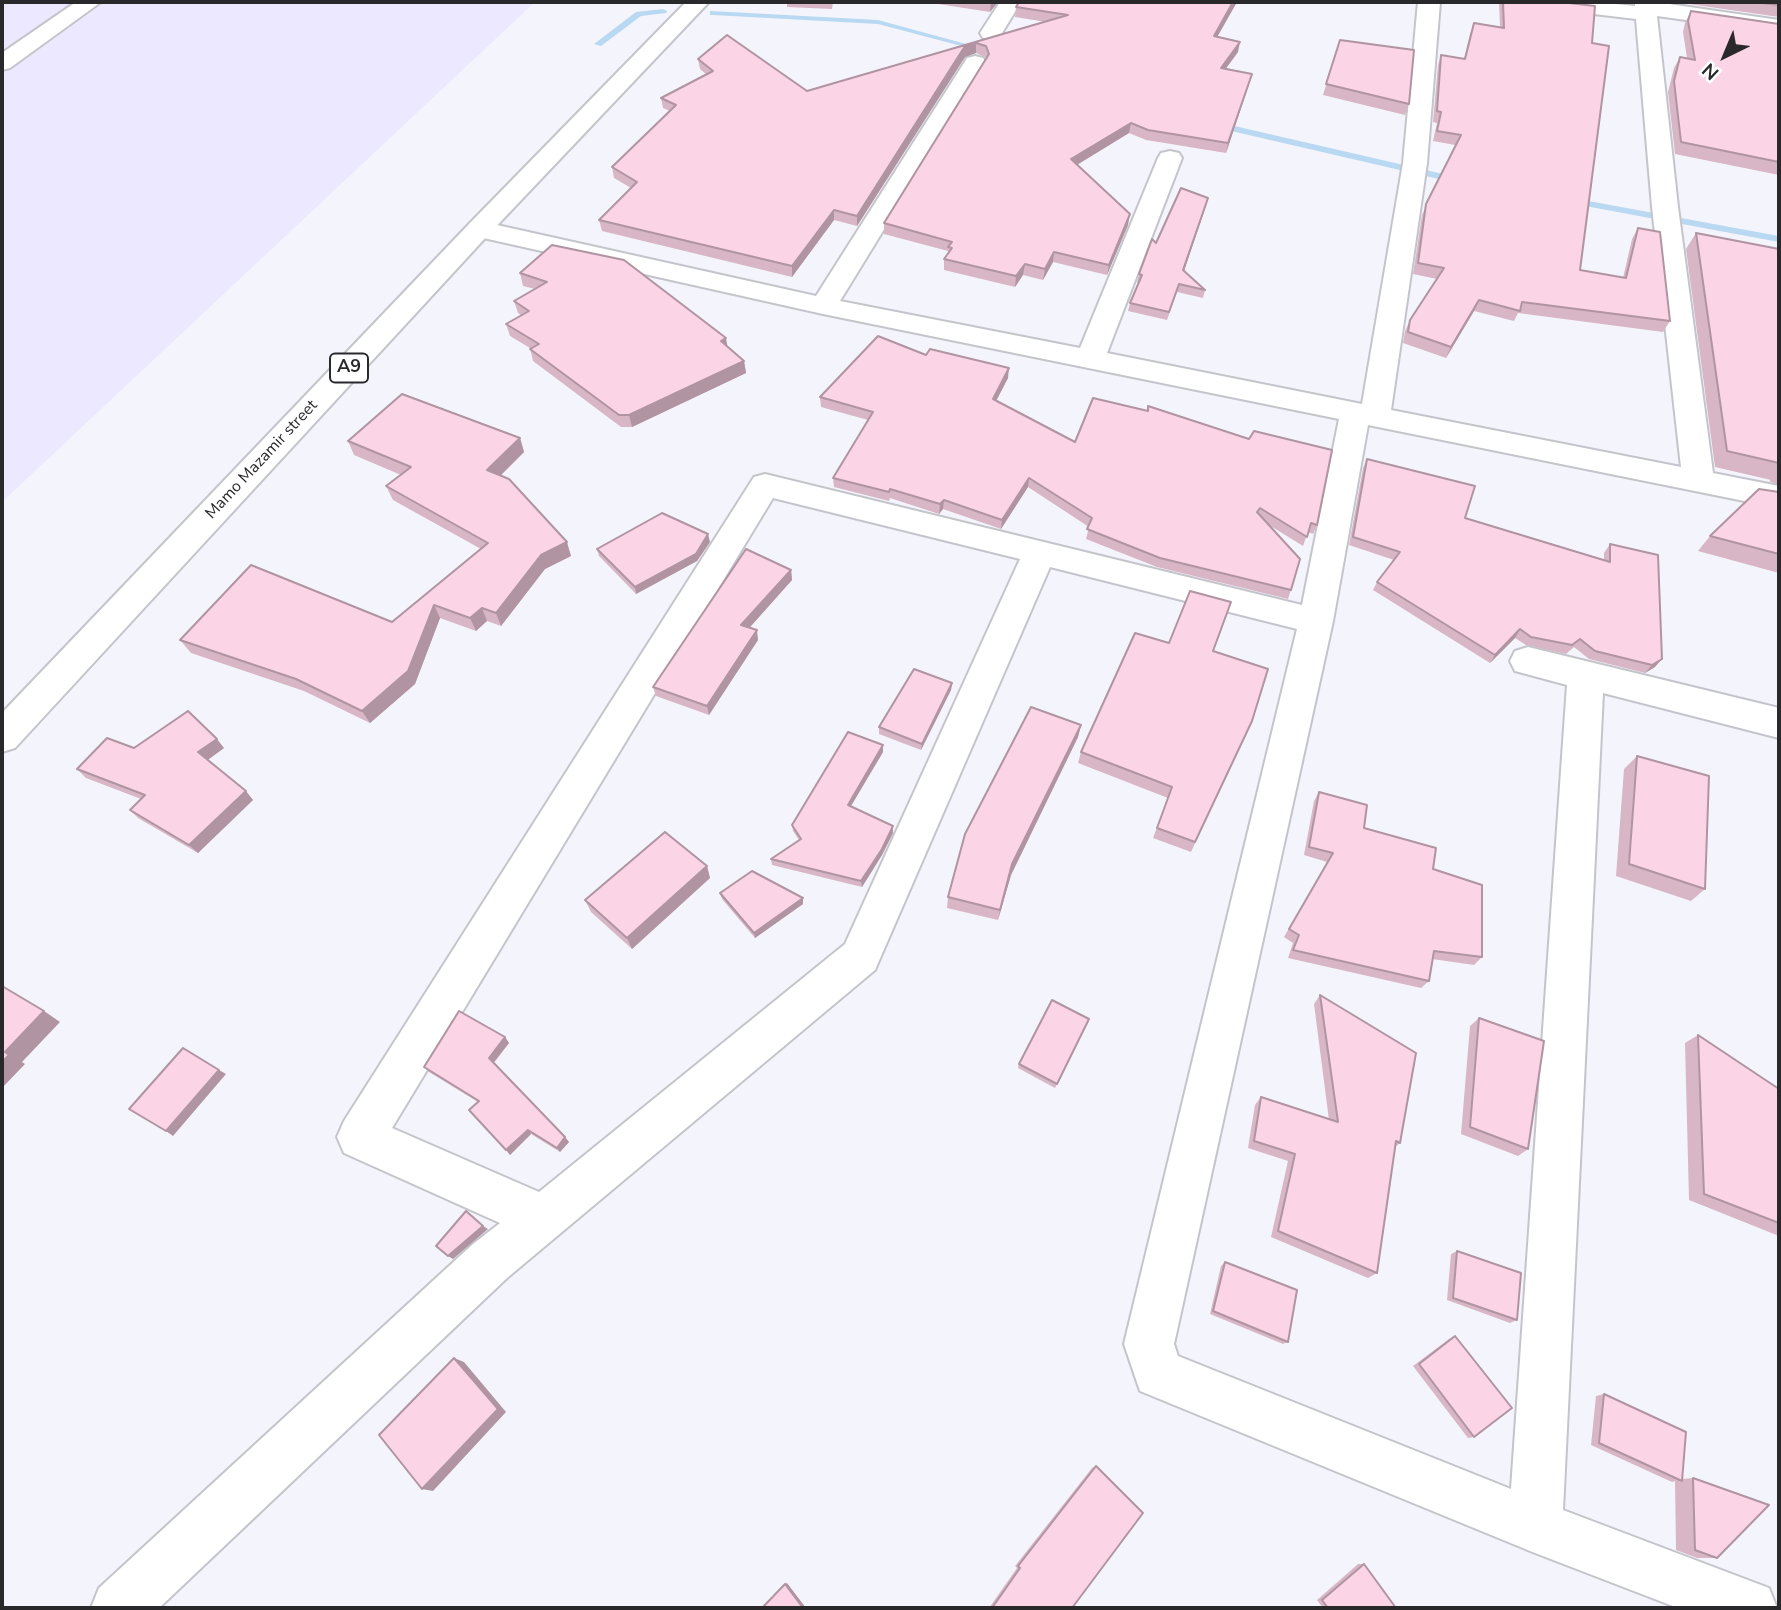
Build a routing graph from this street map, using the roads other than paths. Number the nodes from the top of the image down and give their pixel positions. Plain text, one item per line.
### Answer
1 (90, 2) edge
2 (698, 2) edge
3 (1010, 2) edge
4 (1429, 2) edge
5 (1543, 2) edge
6 (1646, 8) edge
7 (1767, 17) edge
8 (991, 33) dead end
9 (2, 63) edge
10 (975, 63) dead end
11 (1170, 158) dead end
12 (479, 229) junction
13 (823, 306) junction
14 (1090, 359) junction
15 (1365, 414) junction
16 (1698, 480) junction
17 (1779, 497) edge
18 (1040, 552) junction
19 (1316, 621) junction
20 (1528, 661) dead end
21 (1586, 675) junction
22 (1779, 723) edge
23 (2, 737) edge
24 (544, 1218) junction
25 (1535, 1526) junction
26 (119, 1608) edge
27 (1749, 1608) edge

1 - 9 street
2 - 12 street, Mamo Mazamir street / A9
3 - 8 street
4 - 15 street
5 - 6 street
6 - 7 street
6 - 16 street
10 - 13 street
11 - 14 street
12 - 13 street
12 - 23 street, Mamo Mazamir street / A9
13 - 14 street
14 - 15 street
15 - 16 street
15 - 19 street
16 - 17 street
18 - 19 street
18 - 24 street
18 - 24 street
19 - 25 street
20 - 21 street
21 - 22 street
21 - 25 street
24 - 26 street
25 - 27 street

